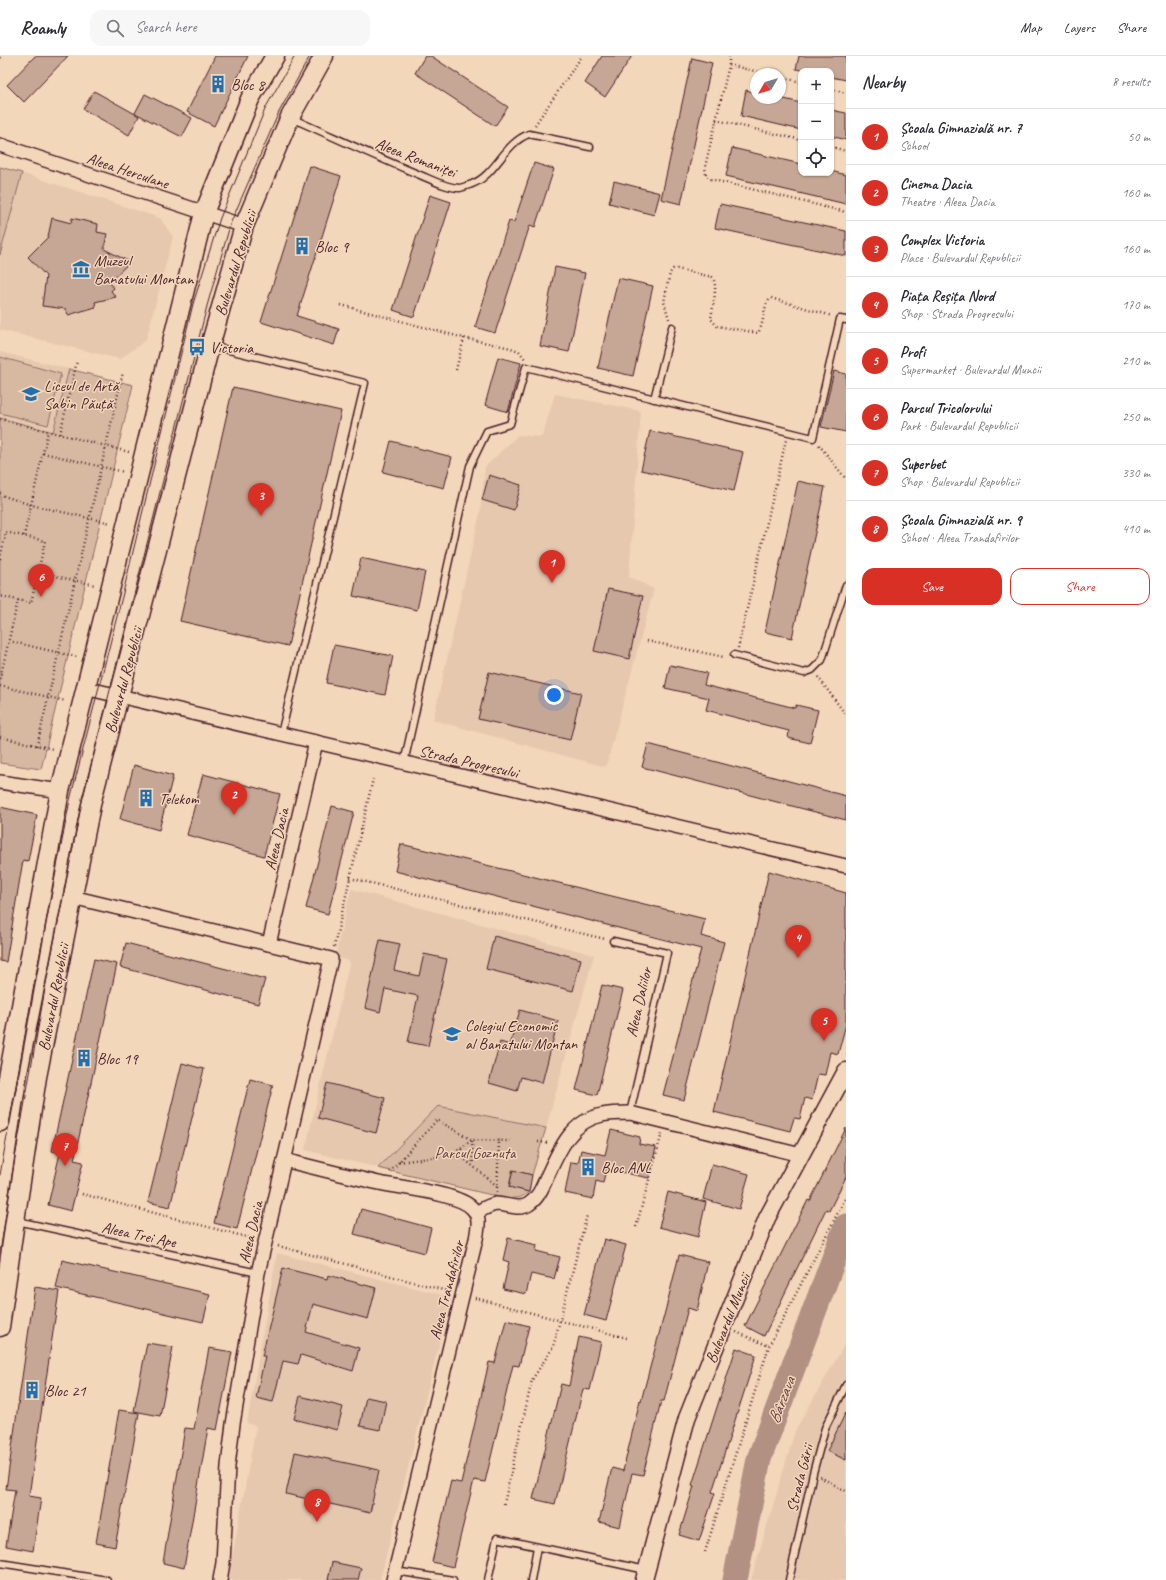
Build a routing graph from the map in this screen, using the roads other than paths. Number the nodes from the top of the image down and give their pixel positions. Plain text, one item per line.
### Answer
1 (275, 56) edge
2 (324, 56) edge
3 (290, 117) junction
4 (0, 145) edge
5 (590, 147) dead end
6 (204, 213) junction
7 (244, 226) junction
8 (843, 320) edge
9 (672, 327) road end
10 (210, 346) junction
11 (654, 399) junction
12 (846, 585) edge
13 (734, 655) road end
14 (85, 688) junction
15 (118, 696) junction
16 (280, 734) junction
17 (316, 742) junction
18 (404, 763) junction
19 (0, 782) edge
20 (60, 791) junction
21 (846, 866) edge
22 (72, 897) junction
23 (613, 940) road end
24 (269, 944) junction
25 (846, 1071) edge
26 (630, 1113) junction
27 (0, 1122) edge
28 (801, 1154) junction
29 (284, 1160) junction
30 (476, 1213) junction
31 (15, 1221) junction
32 (258, 1273) junction
33 (0, 1327) edge
34 (846, 1385) edge
35 (537, 1547) junction
36 (0, 1563) edge
37 (394, 1575) edge
38 (645, 1575) edge
39 (107, 1580) edge
40 (220, 1580) edge
41 (453, 1580) edge
42 (488, 1580) edge
43 (531, 1580) edge
44 (789, 1580) edge

1 - 6 main road, Bulevardul Republicii
2 - 3 main road, Bulevardul Republicii
3 - 5 lane, Aleea Romaniței
3 - 7 main road, Bulevardul Republicii
4 - 6 street, Aleea Herculane
6 - 7 street, Aleea Herculane
6 - 14 main road, Bulevardul Republicii
7 - 10 main road, Bulevardul Republicii
8 - 11 lane
9 - 11 lane
10 - 15 main road, Bulevardul Republicii
10 - 16 lane
11 - 18 lane
12 - 13 lane
14 - 15 street, Strada Progresului
14 - 20 main road, Bulevardul Republicii
15 - 16 street, Strada Progresului
15 - 22 main road, Bulevardul Republicii
16 - 17 street, Strada Progresului
17 - 18 street, Strada Progresului
17 - 24 street, Aleea Dacia
18 - 21 street, Strada Progresului
19 - 20 street
20 - 27 main road, Bulevardul Republicii
22 - 24 street
22 - 31 main road, Bulevardul Republicii
23 - 26 lane, Aleea Daliilor
24 - 29 street, Aleea Dacia
25 - 28 street, Bulevardul Muncii
26 - 28 street
26 - 30 street
28 - 38 street, Bulevardul Muncii
29 - 30 street
29 - 32 street, Aleea Dacia
30 - 37 street, Aleea Trandafirilor
31 - 32 lane, Aleea Trei Ape
31 - 33 main road, Bulevardul Republicii
32 - 40 street, Aleea Dacia
34 - 44 lane, Strada Gării
35 - 38 lane
35 - 42 lane
35 - 43 lane
36 - 39 lane
37 - 41 lane, Aleea Trandafirilor

